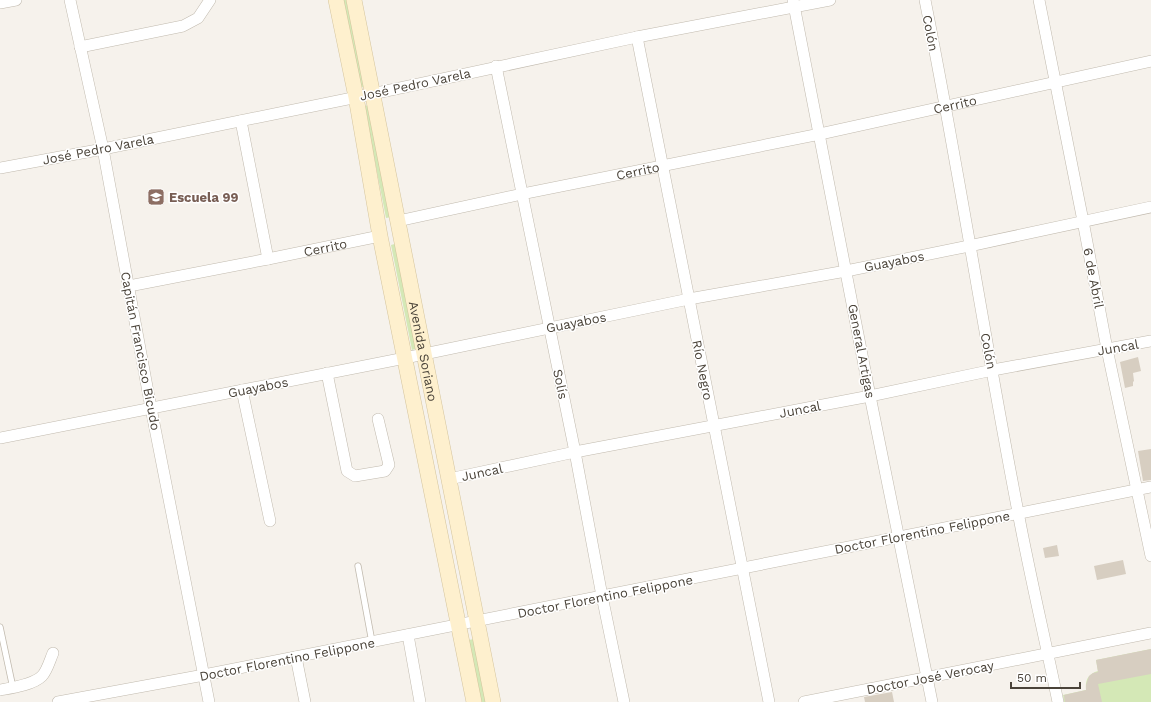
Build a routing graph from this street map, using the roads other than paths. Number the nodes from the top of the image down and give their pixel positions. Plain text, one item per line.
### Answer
1 (16, 0) edge
2 (70, 0) edge
3 (210, 0) edge
4 (336, 0) edge
5 (354, 0) edge
6 (830, 0) edge
7 (925, 0) edge
8 (1039, 0) edge
9 (0, 3) edge
10 (794, 3) edge
11 (637, 37) junction
12 (80, 46) junction
13 (1151, 61) edge
14 (496, 66) junction
15 (1056, 82) junction
16 (372, 94) junction
17 (356, 97) junction
18 (946, 106) junction
19 (242, 121) junction
20 (820, 134) junction
21 (103, 149) junction
22 (664, 166) junction
23 (0, 168) edge
24 (522, 194) junction
25 (1151, 207) edge
26 (398, 221) junction
27 (1083, 221) junction
28 (380, 236) junction
29 (969, 246) junction
30 (268, 260) junction
31 (846, 271) junction
32 (129, 286) junction
33 (689, 300) junction
34 (549, 328) junction
35 (1151, 341) edge
36 (1107, 349) junction
37 (425, 354) junction
38 (405, 358) junction
39 (993, 370) junction
40 (327, 373) junction
41 (242, 390) junction
42 (870, 396) junction
43 (151, 408) junction
44 (378, 419) dead end
45 (714, 425) junction
46 (0, 438) edge
47 (575, 452) junction
48 (449, 479) junction
49 (1151, 487) edge
50 (1138, 490) junction
51 (1018, 513) junction
52 (270, 521) dead end
53 (899, 537) junction
54 (1151, 556) edge
55 (358, 566) dead end
56 (742, 568) junction
57 (602, 596) junction
58 (476, 621) junction
59 (458, 625) junction
60 (0, 627) edge
61 (1151, 633) edge
62 (408, 634) junction
63 (372, 642) junction
64 (53, 653) dead end
65 (1048, 654) junction
66 (296, 657) junction
67 (204, 675) junction
68 (928, 678) junction
69 (13, 688) junction
70 (0, 690) edge
71 (58, 702) edge
72 (209, 702) edge
73 (305, 702) edge
74 (420, 702) edge
75 (474, 702) edge
76 (493, 702) edge
77 (624, 702) edge
78 (769, 702) edge
79 (804, 702) edge
80 (932, 702) edge
81 (1058, 702) edge

1 - 9 street
2 - 12 street, Capitán Francisco Bicudo
3 - 12 street
4 - 17 street, Avenida Soriano
5 - 16 street, Avenida Soriano
6 - 10 street, José Pedro Varela
7 - 18 street, Colón
8 - 15 street, 6 de Abril
10 - 11 street, José Pedro Varela
10 - 20 street, General Artigas
11 - 14 street, José Pedro Varela
11 - 22 street, Río Negro
12 - 21 street, Capitán Francisco Bicudo
13 - 15 street, Cerrito
14 - 16 street, José Pedro Varela
14 - 24 street, Solís
15 - 18 street, Cerrito
15 - 27 street, 6 de Abril
16 - 17 street, José Pedro Varela
16 - 26 street, Avenida Soriano
17 - 19 street, José Pedro Varela
17 - 28 street, Avenida Soriano
18 - 20 street, Cerrito
18 - 29 street, Colón
19 - 21 street, José Pedro Varela
19 - 30 street
20 - 22 street, Cerrito
20 - 31 street, General Artigas
21 - 23 street, José Pedro Varela
21 - 32 street, Capitán Francisco Bicudo
22 - 24 street, Cerrito
22 - 33 street, Río Negro
24 - 26 street, Cerrito
24 - 34 street, Solís
25 - 27 street, Guayabos
26 - 28 street, Cerrito
26 - 37 street, Avenida Soriano
27 - 29 street, Guayabos
27 - 36 street, 6 de Abril
28 - 30 street, Cerrito
28 - 38 street, Avenida Soriano
29 - 31 street, Guayabos
29 - 39 street, Colón
30 - 32 street, Cerrito
31 - 33 street, Guayabos
31 - 42 street, General Artigas
32 - 43 street, Capitán Francisco Bicudo
33 - 34 street, Guayabos
33 - 45 street, Río Negro
34 - 37 street, Guayabos
34 - 47 street, Solís
35 - 36 street, Juncal
36 - 39 street, Juncal
36 - 50 street, 6 de Abril
37 - 38 street, Guayabos
37 - 48 street, Avenida Soriano
38 - 40 street, Guayabos
38 - 59 street, Avenida Soriano
39 - 42 street, Juncal
39 - 51 street, Colón
40 - 41 street, Guayabos
40 - 44 street
41 - 43 street, Guayabos
41 - 52 street
42 - 45 street, Juncal
42 - 53 street, General Artigas
43 - 46 street, Guayabos
43 - 67 street, Capitán Francisco Bicudo
45 - 47 street, Juncal
45 - 56 street, Río Negro
47 - 48 street, Juncal
47 - 57 street, Solís
48 - 58 street, Avenida Soriano
49 - 50 street, Doctor Florentino Felippone
50 - 51 street, Doctor Florentino Felippone
50 - 54 street, 6 de Abril
51 - 53 street, Doctor Florentino Felippone
51 - 65 street, Colón
53 - 56 street, Doctor Florentino Felippone
53 - 68 street, General Artigas
55 - 63 lane
56 - 57 street, Doctor Florentino Felippone
56 - 78 street, Río Negro
57 - 58 street, Doctor Florentino Felippone
57 - 77 street, Solís
58 - 59 street, Doctor Florentino Felippone
58 - 76 street, Avenida Soriano
59 - 62 street, Doctor Florentino Felippone
59 - 75 street, Avenida Soriano
60 - 69 lane
61 - 65 street, Doctor José Verocay
62 - 63 street, Doctor Florentino Felippone
62 - 74 street
63 - 66 street, Doctor Florentino Felippone
64 - 69 street
65 - 68 street, Doctor José Verocay
65 - 81 street, Colón
66 - 67 street, Doctor Florentino Felippone
66 - 73 street
67 - 71 street, Doctor Florentino Felippone
67 - 72 street, Capitán Francisco Bicudo
68 - 79 street, Doctor José Verocay
68 - 80 street, General Artigas
69 - 70 street

